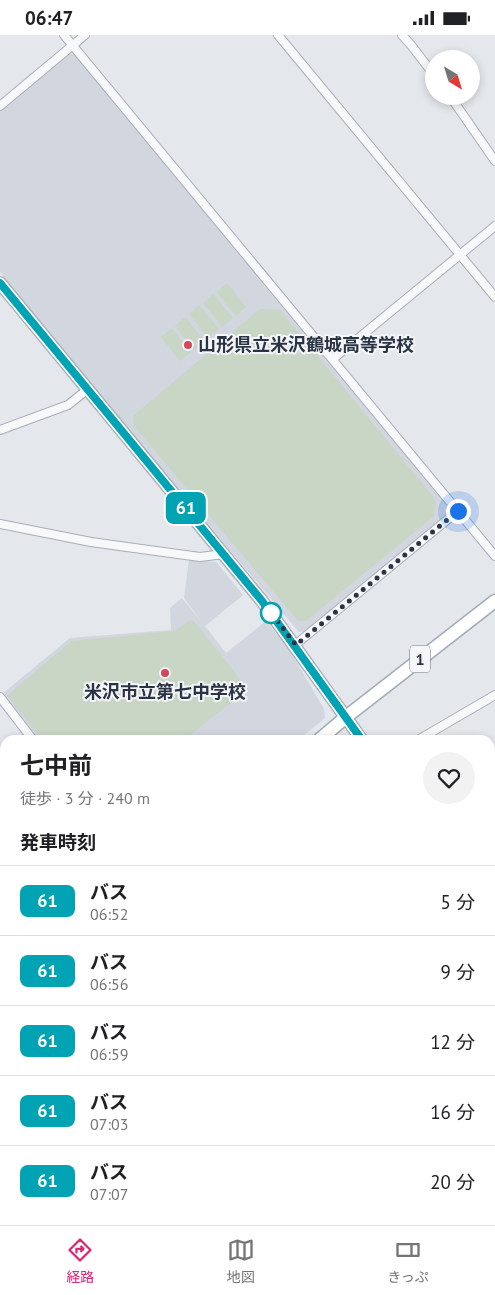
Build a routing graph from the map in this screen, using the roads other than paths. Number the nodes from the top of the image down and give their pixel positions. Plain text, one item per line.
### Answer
1 (64, 35) edge
2 (85, 35) edge
3 (278, 35) edge
4 (402, 35) edge
5 (73, 45) junction
6 (425, 64) edge
7 (457, 105) edge
8 (0, 106) edge
9 (494, 155) edge
10 (495, 226) edge
11 (459, 255) junction
12 (0, 283) edge
13 (495, 297) edge
14 (333, 359) junction
15 (88, 389) junction
16 (0, 430) edge
17 (458, 511) junction
18 (0, 524) edge
19 (224, 554) junction
20 (495, 556) edge
21 (495, 601) edge
22 (296, 645) junction
23 (495, 695) edge
24 (0, 697) edge
25 (346, 717) junction
26 (29, 735) edge
27 (325, 735) edge
28 (359, 735) edge
29 (427, 735) edge

1 - 5 street
2 - 5 street
3 - 11 street
4 - 6 street
5 - 8 street
5 - 14 street
7 - 9 street
10 - 11 street
11 - 13 street
11 - 14 street
12 - 15 main road
14 - 17 street
15 - 16 street
15 - 19 main road
17 - 20 street
17 - 22 street
18 - 19 street
19 - 22 main road
21 - 25 main road, 1
22 - 25 main road
23 - 29 street
24 - 26 street
25 - 27 main road, 1
25 - 28 main road

